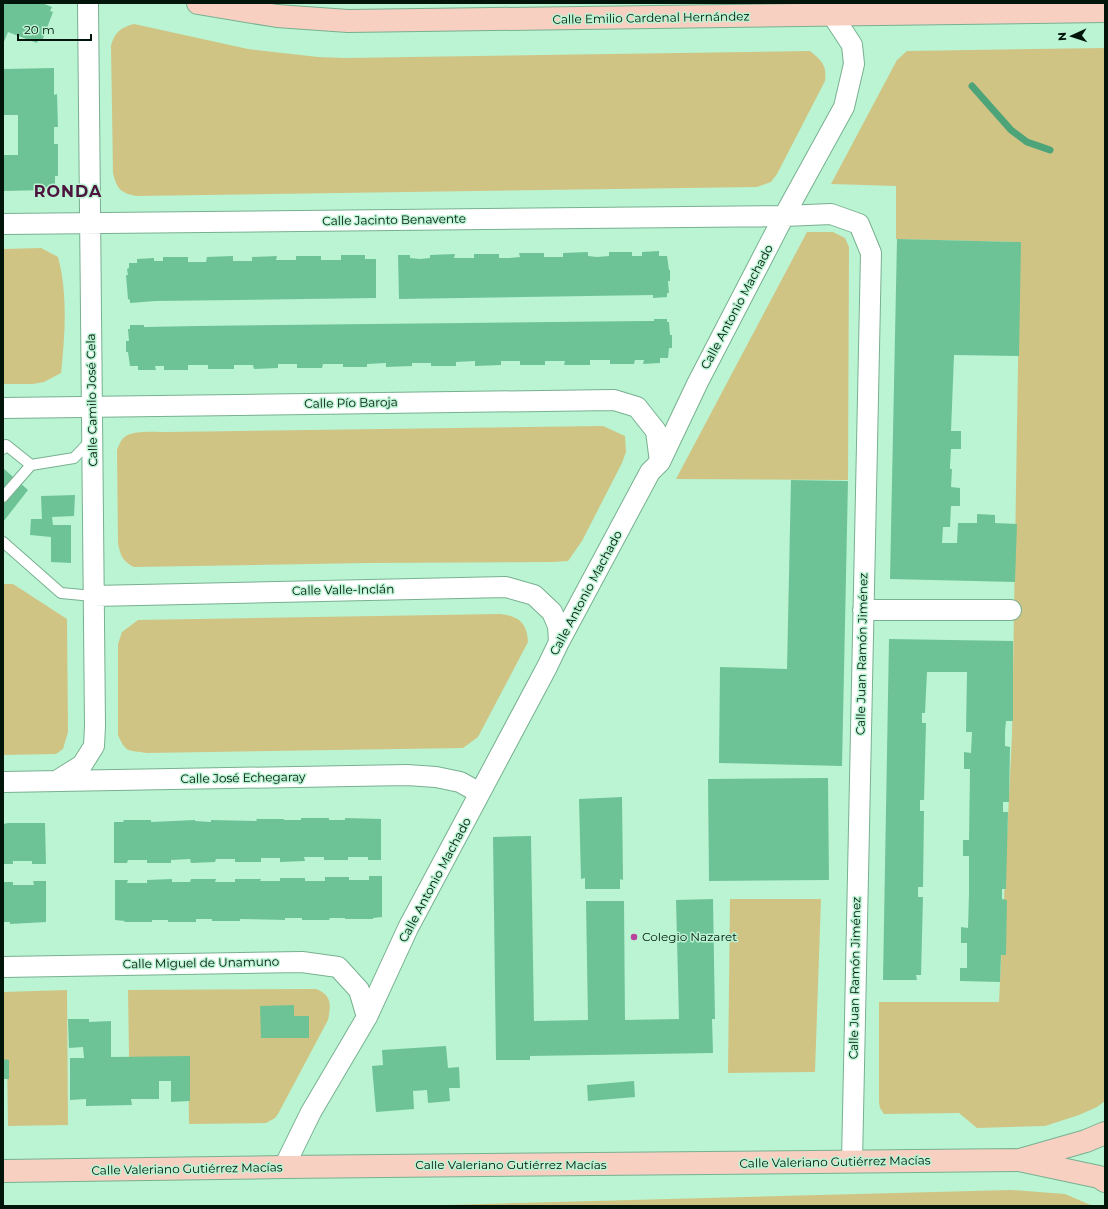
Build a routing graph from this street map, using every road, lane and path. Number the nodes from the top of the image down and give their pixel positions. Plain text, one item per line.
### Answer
1 (88, 3) edge
2 (198, 3) edge
3 (1105, 12) edge
4 (833, 16) junction
5 (784, 216) junction
6 (90, 223) junction
7 (3, 224) edge
8 (92, 407) junction
9 (3, 408) edge
10 (93, 439) junction
11 (4, 447) edge
12 (660, 462) junction
13 (31, 465) junction
14 (3, 497) edge
15 (3, 542) edge
16 (94, 596) junction
17 (863, 610) junction
18 (1011, 610) dead end
19 (559, 642) junction
20 (58, 780) junction
21 (3, 782) edge
22 (480, 793) junction
23 (3, 967) edge
24 (367, 1017) junction
25 (1105, 1133) edge
26 (1019, 1160) junction
27 (852, 1162) junction
28 (284, 1167) junction
29 (3, 1171) edge
30 (1105, 1181) edge

1 - 6 street, Calle Camilo José Cela
2 - 4 main road, Calle Emilio Cardenal Hernández
3 - 4 main road, Calle Emilio Cardenal Hernández
4 - 5 street, Calle Antonio Machado
5 - 6 street, Calle Jacinto Benavente
5 - 12 street, Calle Antonio Machado
5 - 17 street, Calle Juan Ramón Jiménez
6 - 7 street, Calle Jacinto Benavente
6 - 8 street, Calle Camilo José Cela
8 - 9 street, Calle Pío Baroja
8 - 10 street, Calle Camilo José Cela
8 - 12 street, Calle Pío Baroja
10 - 13 lane
10 - 16 street, Calle Camilo José Cela
11 - 13 lane
12 - 19 street, Calle Antonio Machado
13 - 14 lane
15 - 16 lane
16 - 19 street, Calle Valle-Inclán
16 - 20 street, Calle Camilo José Cela
17 - 18 street
17 - 27 street, Calle Juan Ramón Jiménez
19 - 22 street, Calle Antonio Machado
20 - 21 street, Calle José Echegaray
20 - 22 street, Calle José Echegaray
22 - 24 street, Calle Antonio Machado
23 - 24 street, Calle Miguel de Unamuno
24 - 28 street, Calle Antonio Machado
25 - 26 main road, Calle Valeriano Gutiérrez Macías
26 - 27 main road, Calle Valeriano Gutiérrez Macías
26 - 30 main road, Calle Valeriano Gutiérrez Macías
27 - 28 main road, Calle Valeriano Gutiérrez Macías
28 - 29 main road, Calle Valeriano Gutiérrez Macías

